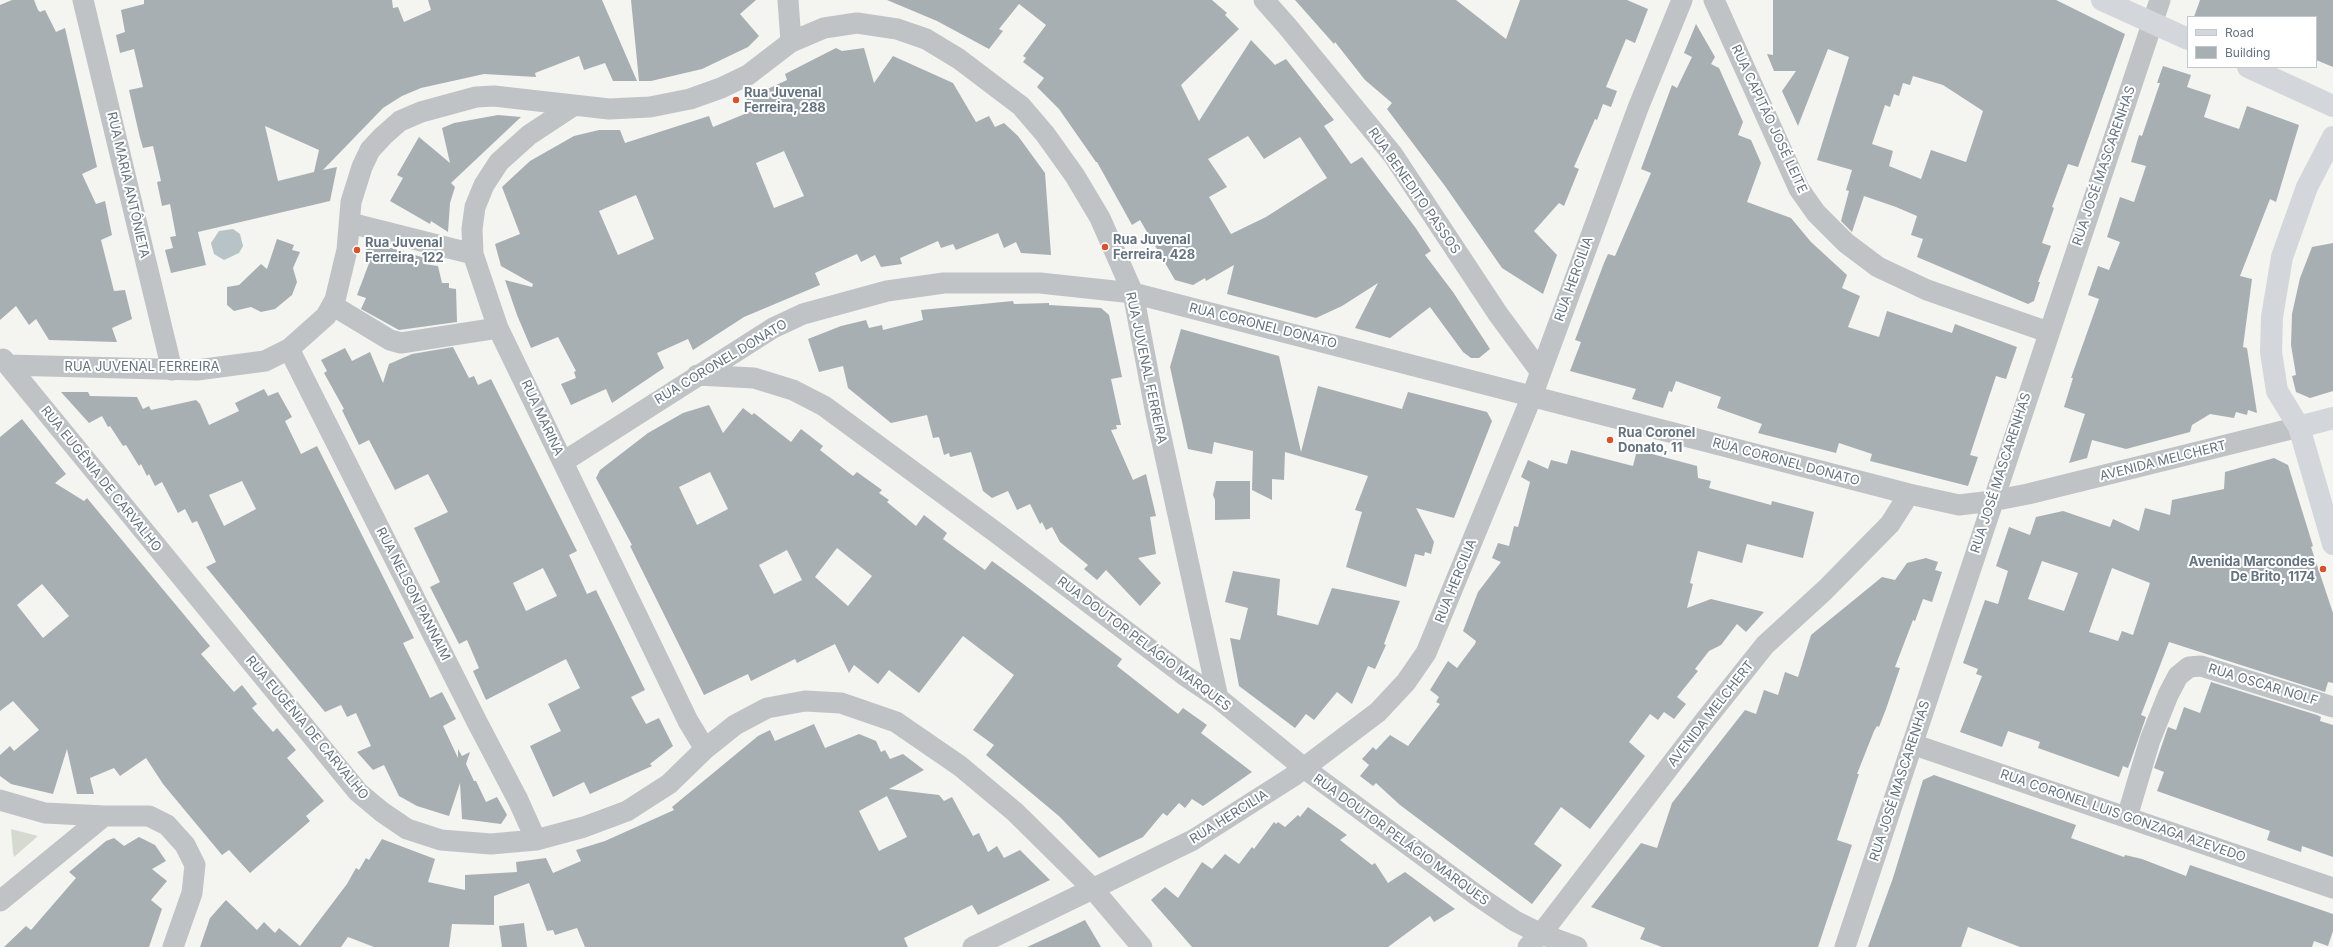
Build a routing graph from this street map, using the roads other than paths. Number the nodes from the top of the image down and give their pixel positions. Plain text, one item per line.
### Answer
1 (83, 0) edge
2 (788, 0) edge
3 (1264, 0) edge
4 (1682, 0) edge
5 (1714, 0) edge
6 (2102, 0) edge
7 (2160, 0) edge
8 (2153, 23) junction
9 (2187, 39) edge
10 (791, 42) junction
11 (2250, 68) edge
12 (573, 106) junction
13 (2333, 106) edge
14 (2333, 137) edge
15 (350, 223) junction
16 (473, 254) junction
17 (1133, 293) junction
18 (332, 305) junction
19 (498, 328) junction
20 (2048, 332) junction
21 (289, 349) junction
22 (4, 360) edge
23 (172, 370) junction
24 (1540, 371) junction
25 (697, 375) junction
26 (1532, 396) junction
27 (2333, 418) edge
28 (2299, 427) junction
29 (563, 462) junction
30 (1909, 494) junction
31 (1992, 502) junction
32 (2333, 544) edge
33 (1218, 698) junction
34 (2333, 707) edge
35 (1912, 744) junction
36 (705, 749) junction
37 (1304, 768) junction
38 (0, 800) edge
39 (104, 816) junction
40 (2127, 817) junction
41 (536, 840) junction
42 (2333, 888) edge
43 (1093, 889) junction
44 (0, 901) edge
45 (1535, 941) edge
46 (173, 947) edge
47 (973, 947) edge
48 (1142, 947) edge
49 (1577, 947) edge
50 (1845, 947) edge

1 - 23 street, RUA MARIA ANTÔNIETA
2 - 10 street
3 - 24 street, RUA BENEDITO PASSOS
4 - 24 street, RUA HERCILIA
5 - 20 street, RUA CAPITÃO JOSÉ LEITE
6 - 8 street
7 - 8 street, RUA JOSÉ MASCARENHAS
8 - 9 street
8 - 20 street, RUA JOSÉ MASCARENHAS
10 - 12 street, RUA JUVENAL FERREIRA
10 - 17 street, RUA JUVENAL FERREIRA
11 - 13 street
12 - 15 street, RUA JUVENAL FERREIRA
12 - 16 street, RUA MARINA
14 - 28 street
15 - 16 street
15 - 18 street, RUA JUVENAL FERREIRA
16 - 19 street, RUA MARINA
17 - 25 street, RUA CORONEL DONATO
17 - 26 street, RUA CORONEL DONATO
17 - 33 street, RUA JUVENAL FERREIRA
18 - 19 street
18 - 21 street, RUA JUVENAL FERREIRA
19 - 29 street, RUA MARINA
20 - 31 street, RUA JOSÉ MASCARENHAS
21 - 23 street, RUA JUVENAL FERREIRA
21 - 41 street, RUA NELSON PANNAIM
22 - 23 street, RUA JUVENAL FERREIRA
22 - 41 street, RUA EUGÊNIA DE CARVALHO
24 - 26 street, RUA HERCILIA
25 - 29 street, RUA CORONEL DONATO
25 - 33 street, RUA DOUTOR PELÁGIO MARQUES
26 - 30 street, RUA CORONEL DONATO
26 - 37 street, RUA HERCILIA
27 - 28 street, AVENIDA MELCHERT
28 - 31 street, AVENIDA MELCHERT
28 - 32 street
29 - 36 street, RUA MARINA
30 - 31 street, RUA CORONEL DONATO
30 - 45 street, AVENIDA MELCHERT
31 - 35 street, RUA JOSÉ MASCARENHAS
33 - 37 street, RUA DOUTOR PELÁGIO MARQUES
34 - 40 street, RUA OSCAR NOLF
35 - 40 street, RUA CORONEL LUIS GONZAGA AZEVEDO
35 - 50 street, RUA JOSÉ MASCARENHAS
36 - 41 street, RUA EUGÊNIA DE CARVALHO
36 - 43 street, RUA EUGÊNIA DE CARVALHO
37 - 43 street, RUA HERCILIA
37 - 45 street, RUA DOUTOR PELÁGIO MARQUES
38 - 39 street
39 - 44 street
39 - 46 street
40 - 42 street, RUA CORONEL LUIS GONZAGA AZEVEDO
43 - 47 street, RUA HERCILIA
43 - 48 street, RUA EUGÊNIA DE CARVALHO
45 - 49 street, RUA DOUTOR PELÁGIO MARQUES

